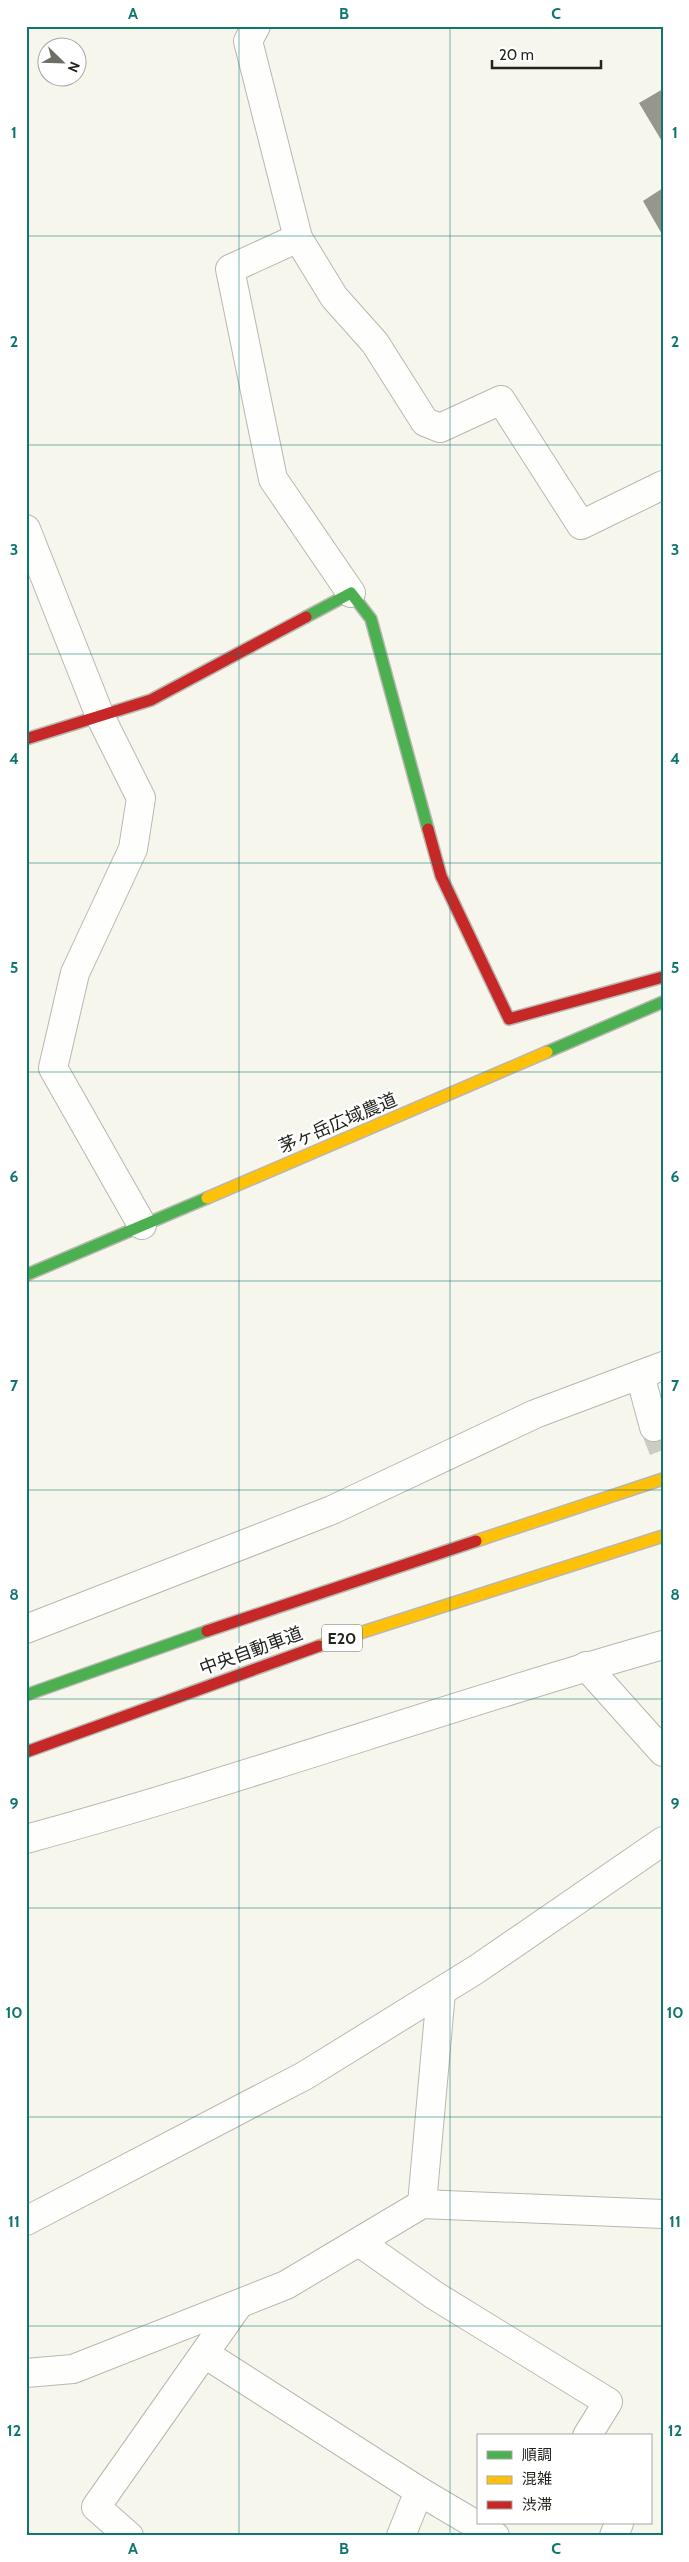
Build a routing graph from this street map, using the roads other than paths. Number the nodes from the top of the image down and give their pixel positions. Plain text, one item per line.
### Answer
1 (256, 26) edge
2 (298, 238) junction
3 (663, 485) edge
4 (26, 529) edge
5 (351, 592) junction
6 (100, 716) junction
7 (26, 739) edge
8 (663, 977) edge
9 (663, 1002) edge
10 (142, 1225) junction
11 (26, 1275) edge
12 (651, 1371) edge
13 (654, 1427) tunnel mouth
14 (663, 1479) edge
15 (663, 1536) edge
16 (26, 1629) edge
17 (663, 1645) edge
18 (586, 1666) junction
19 (26, 1695) edge
20 (26, 1752) edge
21 (663, 1752) edge
22 (26, 1840) edge
23 (663, 1841) edge
24 (441, 1992) junction
25 (422, 2204) junction
26 (663, 2214) edge
27 (26, 2221) edge
28 (359, 2242) junction
29 (240, 2304) junction
30 (204, 2354) junction
31 (26, 2373) edge
32 (588, 2434) edge
33 (419, 2491) junction
34 (619, 2524) edge
35 (129, 2536) edge
36 (401, 2536) edge
37 (495, 2536) edge
38 (614, 2536) edge

1 - 2 street
2 - 3 street
2 - 5 street
4 - 6 street
5 - 6 main road
5 - 8 main road
6 - 7 main road
6 - 10 street
9 - 10 main road, 茅ヶ岳広域農道
10 - 11 main road, 茅ヶ岳広域農道
12 - 13 street
12 - 16 street
14 - 19 main road, 中央自動車道
15 - 20 main road, 中央自動車道 / E20
17 - 18 street
18 - 21 street
18 - 22 street
23 - 24 street
24 - 25 street
24 - 27 street
25 - 26 street
25 - 28 street
28 - 29 street
28 - 32 street
29 - 30 street
29 - 31 street
30 - 33 street
30 - 35 street
33 - 36 street
33 - 37 street
34 - 38 street

